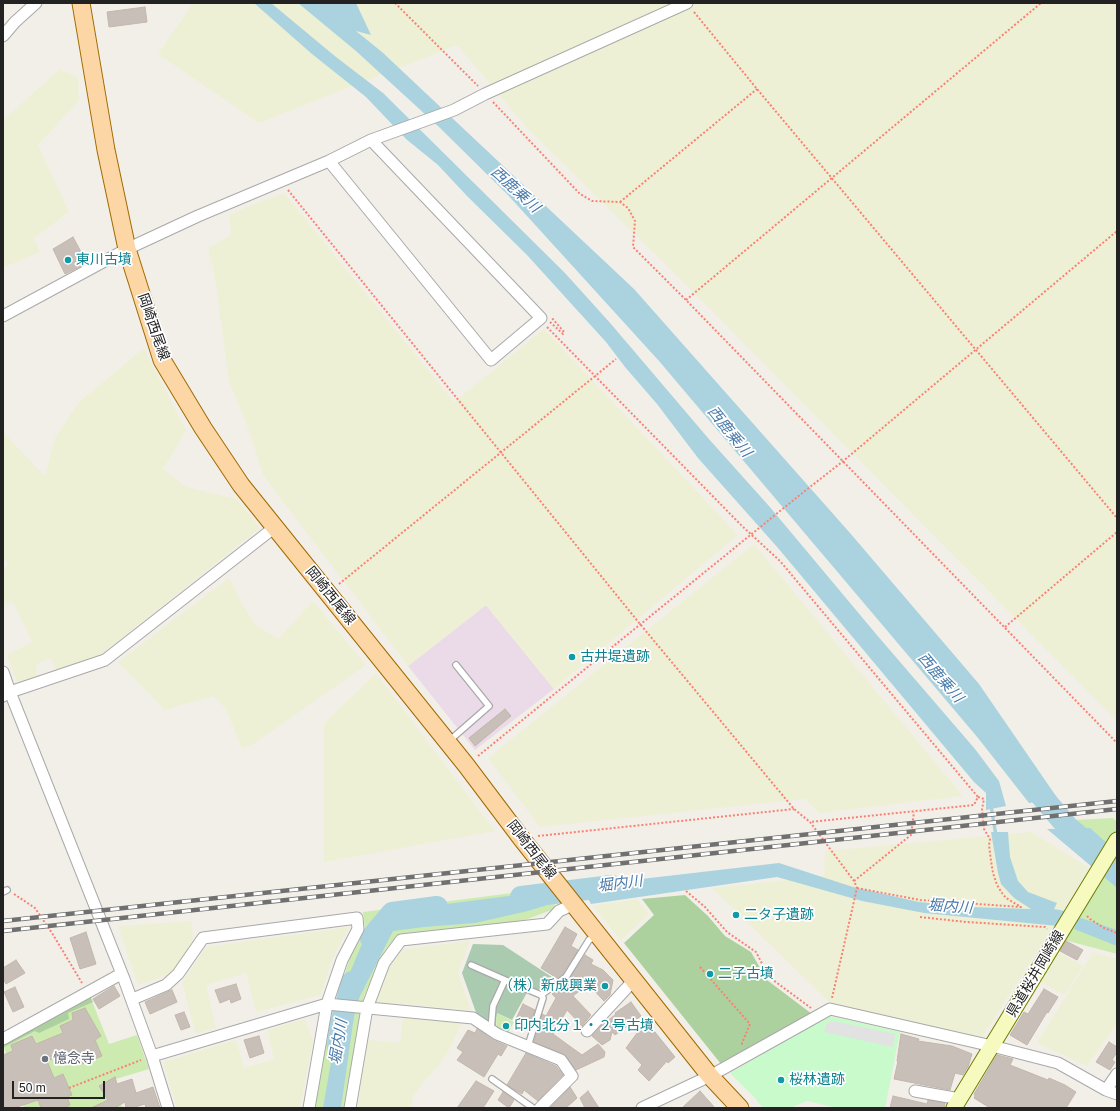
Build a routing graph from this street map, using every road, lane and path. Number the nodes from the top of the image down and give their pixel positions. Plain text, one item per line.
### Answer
1 (36, 3) edge
2 (82, 3) edge
3 (395, 3) edge
4 (687, 3) edge
5 (1041, 3) edge
6 (3, 36) edge
7 (757, 89) junction
8 (485, 94) junction
9 (371, 140) junction
10 (329, 161) junction
11 (832, 178) junction
12 (281, 181) junction
13 (620, 202) junction
14 (1117, 231) edge
15 (127, 249) junction
16 (686, 300) junction
17 (3, 316) edge
18 (544, 323) junction
19 (975, 349) junction
20 (616, 359) dead end
21 (594, 375) junction
22 (501, 452) junction
23 (842, 462) junction
24 (1117, 518) edge
25 (275, 526) junction
26 (1117, 532) edge
27 (752, 534) junction
28 (328, 593) junction
29 (640, 624) junction
30 (1005, 627) junction
31 (456, 665) dead end
32 (3, 672) edge
33 (6, 694) edge
34 (447, 742) junction
35 (1117, 743) edge
36 (466, 765) junction
37 (978, 797) junction
38 (794, 809) junction
39 (914, 812) junction
40 (810, 822) junction
41 (521, 838) junction
42 (1116, 842) edge
43 (854, 881) junction
44 (857, 888) junction
45 (5, 891) edge
46 (686, 891) dead end
47 (567, 896) junction
48 (1078, 904) junction
49 (920, 917) dead end
50 (1059, 934) junction
51 (1117, 934) edge
52 (598, 935) junction
53 (471, 965) dead end
54 (700, 967) dead end
55 (122, 974) junction
56 (505, 980) junction
57 (634, 980) junction
58 (82, 983) dead end
59 (541, 995) junction
60 (135, 998) dead end
61 (327, 1004) junction
62 (367, 1008) junction
63 (825, 1012) junction
64 (491, 1030) junction
65 (587, 1031) dead end
66 (3, 1039) edge
67 (528, 1046) junction
68 (992, 1046) junction
69 (152, 1056) junction
70 (746, 1056) junction
71 (1117, 1074) edge
72 (710, 1076) junction
73 (492, 1079) dead end
74 (69, 1088) dead end
75 (915, 1090) dead end
76 (1106, 1090) junction
77 (1117, 1094) edge
78 (957, 1104) edge
79 (168, 1108) edge
80 (309, 1108) edge
81 (350, 1108) edge
82 (533, 1108) edge
83 (540, 1108) edge
84 (642, 1108) edge
85 (740, 1108) edge

1 - 6 street
2 - 15 main road, 岡崎西尾線
3 - 8 path
4 - 7 path
4 - 8 street
5 - 11 path
7 - 11 path
7 - 13 path
8 - 9 street
8 - 13 path
9 - 10 street
9 - 18 street
10 - 12 street
10 - 18 street
11 - 16 path
11 - 19 path
12 - 15 street
12 - 22 path
13 - 16 path
14 - 19 path
15 - 17 street
15 - 25 main road, 岡崎西尾線
16 - 23 path
18 - 18 path
18 - 21 path
19 - 23 path
19 - 24 path
20 - 21 path
21 - 22 path
21 - 27 path
22 - 28 path
22 - 29 path
23 - 27 path
23 - 30 path
25 - 28 main road, 岡崎西尾線
25 - 33 street
26 - 30 path
27 - 29 path
27 - 37 path
28 - 34 main road, 岡崎西尾線
29 - 36 path
29 - 38 path
30 - 35 path
31 - 34 lane
32 - 33 street
33 - 55 street
34 - 36 main road, 岡崎西尾線
36 - 41 main road, 岡崎西尾線
37 - 39 path
37 - 44 path
38 - 40 path
38 - 41 path
39 - 40 path
39 - 43 path
40 - 43 path
41 - 47 main road, 岡崎西尾線
42 - 48 main road, 県道桜井岡崎線
43 - 44 path
44 - 63 path
45 - 58 path
46 - 63 path
47 - 52 main road, 岡崎西尾線
47 - 62 street
48 - 50 main road, 県道桜井岡崎線
48 - 51 path
49 - 50 path
50 - 68 main road, 県道桜井岡崎線
52 - 57 main road, 岡崎西尾線
52 - 59 lane
53 - 56 lane
54 - 70 path
55 - 66 street
55 - 69 street
56 - 59 lane
56 - 64 lane
57 - 65 street
57 - 72 main road, 岡崎西尾線
59 - 67 lane
60 - 61 street
61 - 62 street
61 - 69 street
61 - 80 street
62 - 64 street
62 - 81 street
63 - 68 street
63 - 70 street
64 - 67 street
67 - 83 street
68 - 76 street
68 - 78 main road, 県道桜井岡崎線
69 - 74 path
69 - 79 street
70 - 72 street
71 - 76 street
72 - 84 street
72 - 85 main road, 岡崎西尾線
73 - 82 lane
75 - 78 street
76 - 77 street

